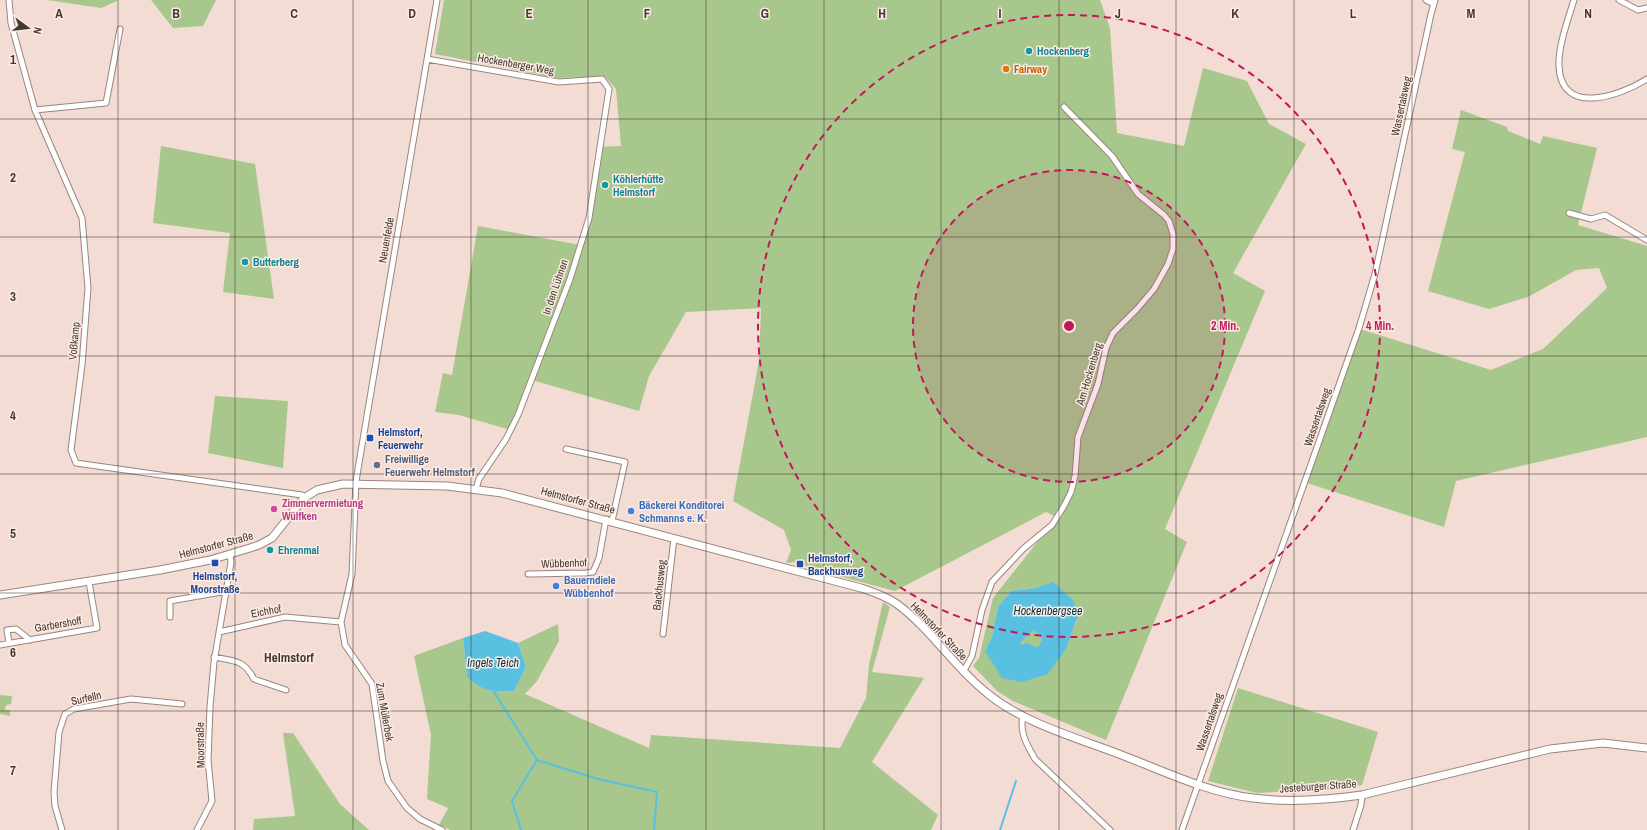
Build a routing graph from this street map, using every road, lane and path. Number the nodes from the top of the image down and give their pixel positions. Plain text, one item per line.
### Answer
1 (9, 0) edge
2 (437, 0) edge
3 (1426, 0) edge
4 (1574, 0) edge
5 (1618, 0) edge
6 (1434, 2) edge
7 (1647, 8) edge
8 (120, 29) dead end
9 (427, 59) junction
10 (602, 79) joint
11 (1645, 81) edge
12 (1064, 107) dead end
13 (35, 110) junction
14 (1569, 214) dead end
15 (1647, 240) edge
16 (566, 449) dead end
17 (356, 484) junction
18 (476, 489) junction
19 (304, 498) junction
20 (609, 520) junction
21 (674, 538) junction
22 (230, 555) junction
23 (528, 574) dead end
24 (89, 582) junction
25 (227, 591) junction
26 (0, 595) edge
27 (170, 617) dead end
28 (341, 622) junction
29 (219, 632) junction
30 (663, 634) dead end
31 (30, 640) junction
32 (8, 643) junction
33 (0, 644) edge
34 (214, 657) junction
35 (963, 672) junction
36 (286, 690) dead end
37 (182, 704) dead end
38 (1022, 716) junction
39 (1647, 748) edge
40 (1198, 784) junction
41 (1362, 795) junction
42 (62, 830) edge
43 (197, 830) edge
44 (442, 830) edge
45 (1110, 830) edge
46 (1182, 830) edge
47 (1353, 830) edge

1 - 13 street, Voßkamp
2 - 9 street, Neuenfelde
3 - 6 street
4 - 11 street
5 - 7 street
6 - 40 street, Wassertalsweg
8 - 13 street
9 - 10 street, Hockenberger Weg
9 - 17 street, Neuenfelde
10 - 18 street, In den Lühnen
12 - 35 street, Am Hockenberg
13 - 19 street, Voßkamp
14 - 15 street
16 - 20 street
17 - 18 main road, Helmstorfer Straße
17 - 19 main road, Helmstorfer Straße
17 - 28 street, Zum Müllerbek
18 - 20 main road, Helmstorfer Straße
19 - 22 main road, Helmstorfer Straße
20 - 21 main road, Helmstorfer Straße
20 - 23 street, Wübbenhof
21 - 30 street, Backhusweg
21 - 35 main road, Helmstorfer Straße
22 - 24 main road, Helmstorfer Straße
22 - 25 street, Moorstraße
24 - 26 main road, Helmstorfer Straße
24 - 31 street, Garbershoff
25 - 27 street
25 - 29 street, Moorstraße
28 - 29 street, Eichhof
28 - 44 street, Zum Müllerbek
29 - 34 street, Moorstraße
31 - 32 street, Garbershoff
31 - 32 street
32 - 33 street, Garbershoff
34 - 36 street
34 - 43 street, Moorstraße
35 - 38 main road, Helmstorfer Straße
37 - 42 street, Surfelln
38 - 40 main road, Jesteburger Straße
38 - 45 street
39 - 41 main road, Jesteburger Straße
40 - 41 main road, Jesteburger Straße
40 - 46 street, Wassertalsweg
41 - 47 street

